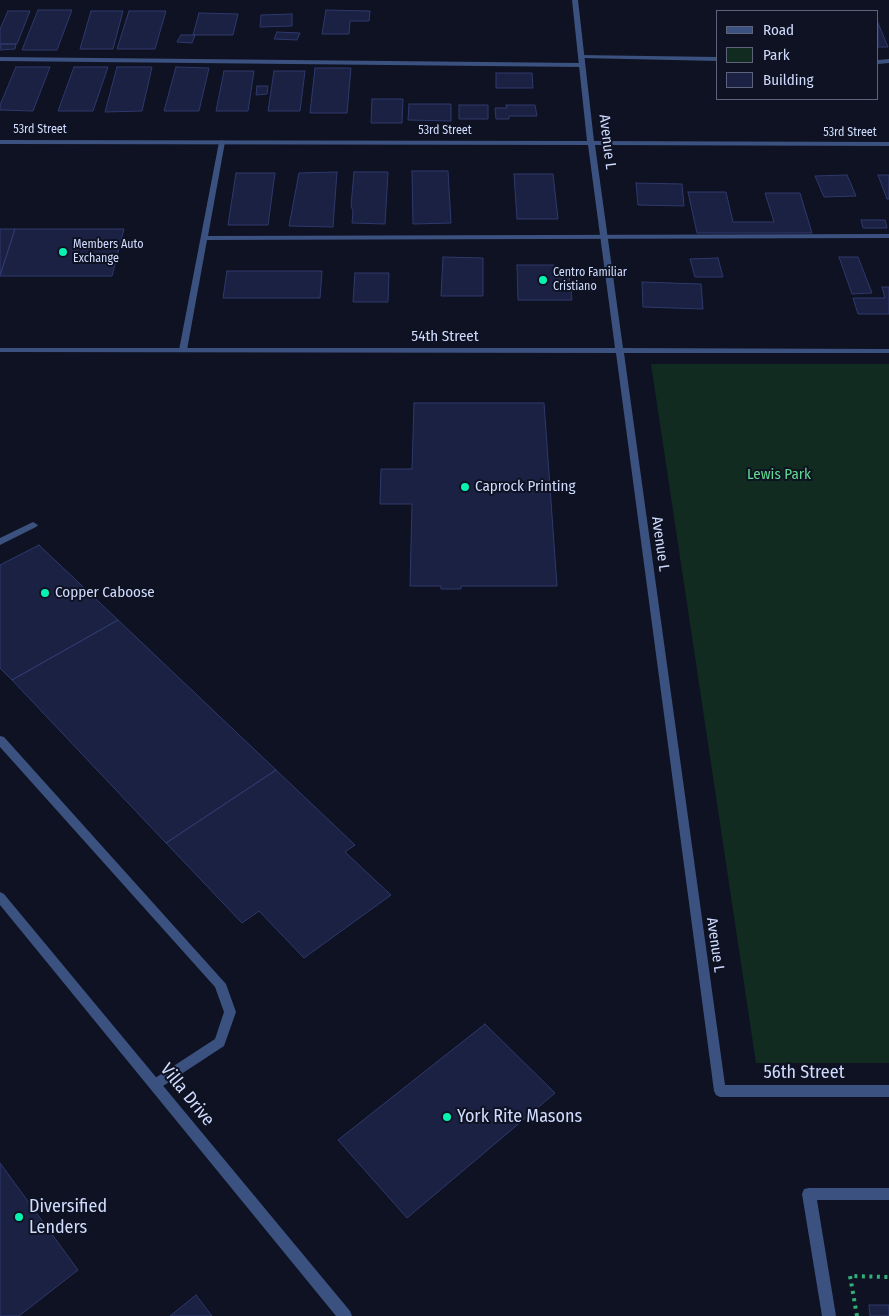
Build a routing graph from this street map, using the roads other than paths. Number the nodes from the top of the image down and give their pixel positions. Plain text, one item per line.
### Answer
1 (575, 0) edge
2 (0, 59) edge
3 (716, 59) edge
4 (582, 60) junction
5 (0, 142) edge
6 (222, 142) junction
7 (591, 143) junction
8 (889, 144) edge
9 (889, 236) edge
10 (604, 237) junction
11 (204, 238) junction
12 (0, 350) edge
13 (183, 350) junction
14 (889, 351) edge
15 (619, 352) junction
16 (33, 525) dead end
17 (0, 542) edge
18 (0, 740) edge
19 (0, 897) edge
20 (156, 1084) junction
21 (720, 1091) joint
22 (889, 1091) edge
23 (889, 1194) edge
24 (345, 1316) edge
25 (829, 1316) edge

1 - 4 street, Avenue L
2 - 4 street
3 - 4 street
4 - 7 street, Avenue L
5 - 6 street, 53rd Street
6 - 7 street, 53rd Street
6 - 11 street
7 - 8 street, 53rd Street
7 - 10 street, Avenue L
9 - 10 street
10 - 11 street
10 - 15 street, Avenue L
11 - 13 street
12 - 13 street, 54th Street
13 - 15 street, 54th Street
14 - 15 street, 54th Street
15 - 21 street, Avenue L
16 - 17 street
18 - 20 street
19 - 20 street, Villa Drive
20 - 24 street, Villa Drive
21 - 22 street, 56th Street
23 - 25 street

